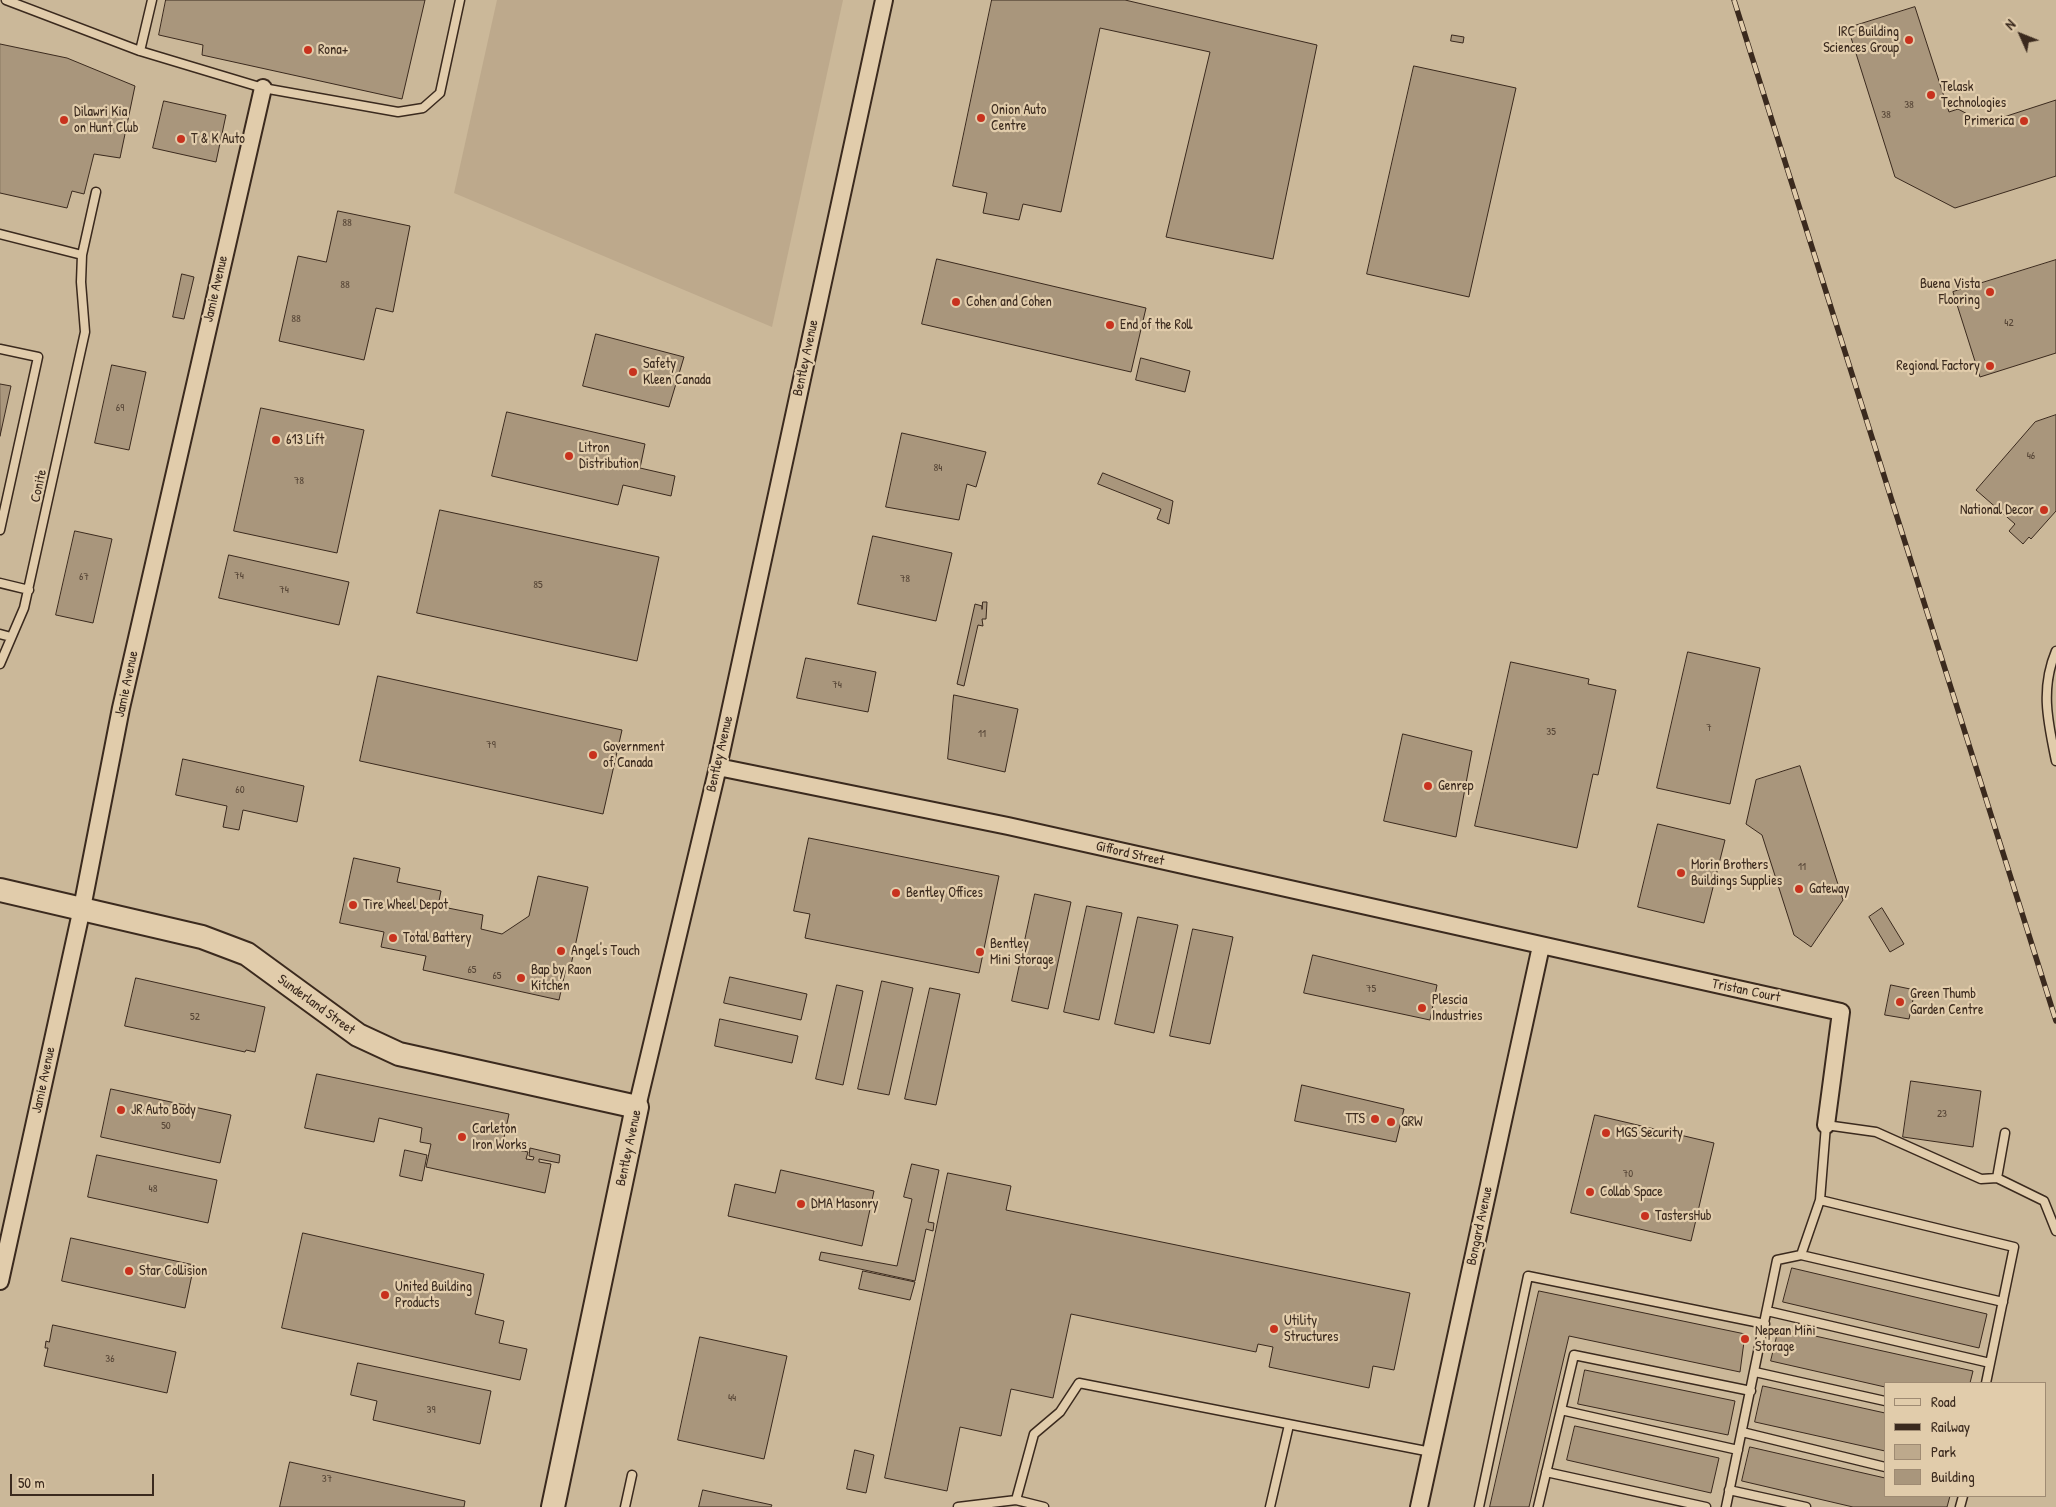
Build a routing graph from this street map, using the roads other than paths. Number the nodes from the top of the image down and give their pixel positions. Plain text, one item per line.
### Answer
1 (6, 0) edge
2 (152, 0) edge
3 (460, 0) edge
4 (884, 0) edge
5 (140, 52) junction
6 (263, 88) junction
7 (96, 192) dead end
8 (0, 234) edge
9 (82, 255) junction
10 (0, 349) edge
11 (0, 530) edge
12 (0, 583) edge
13 (28, 590) junction
14 (0, 634) edge
15 (12, 637) junction
16 (2056, 651) edge
17 (0, 664) edge
18 (2056, 761) edge
19 (718, 767) junction
20 (0, 890) edge
21 (82, 908) junction
22 (1541, 946) junction
23 (637, 1107) junction
24 (1826, 1125) junction
25 (2005, 1133) dead end
26 (1997, 1178) junction
27 (1820, 1200) junction
28 (2056, 1231) edge
29 (1802, 1255) junction
30 (0, 1281) edge
31 (2003, 1302) junction
32 (1767, 1311) junction
33 (1765, 1324) junction
34 (1990, 1363) junction
35 (1755, 1372) junction
36 (1986, 1382) edge
37 (1750, 1391) junction
38 (1884, 1401) edge
39 (1561, 1410) junction
40 (1289, 1425) junction
41 (1742, 1432) junction
42 (1738, 1450) junction
43 (1431, 1452) junction
44 (1884, 1467) edge
45 (1546, 1472) junction
46 (632, 1475) dead end
47 (1730, 1490) junction
48 (1016, 1500) junction
49 (553, 1507) edge
50 (625, 1507) edge
51 (958, 1507) edge
52 (1044, 1507) edge
53 (1270, 1507) edge
54 (1419, 1507) edge
55 (1479, 1507) edge
56 (1538, 1507) edge
57 (1706, 1507) edge
58 (1726, 1507) edge
59 (1806, 1507) edge

1 - 5 lane
2 - 5 lane
3 - 6 lane
4 - 19 street, Bentley Avenue
5 - 6 lane
6 - 21 street, Jamie Avenue
7 - 9 lane, Conite
8 - 9 lane
9 - 13 lane, Conite
10 - 11 lane
12 - 13 lane
13 - 15 lane, Conite
14 - 15 lane
15 - 17 lane, Conite
16 - 18 lane
19 - 22 street, Gifford Street
19 - 23 street, Bentley Avenue
20 - 21 street, Sunderland Street
21 - 23 street, Sunderland Street
21 - 30 street, Jamie Avenue
22 - 24 street, Tristan Court
22 - 43 street, Bongard Avenue
23 - 49 street, Bentley Avenue
24 - 26 lane
24 - 27 lane
25 - 26 lane
26 - 28 lane
27 - 29 lane
27 - 31 lane
29 - 31 lane
29 - 32 lane
31 - 34 lane
32 - 33 lane
32 - 34 lane
33 - 35 lane
33 - 55 lane
34 - 36 lane
35 - 37 lane
35 - 38 lane
37 - 39 lane
37 - 41 lane
39 - 42 lane
39 - 45 lane
40 - 43 lane
40 - 48 lane
40 - 53 lane
41 - 42 lane
41 - 44 lane
42 - 47 lane
43 - 54 street, Bongard Avenue
45 - 56 lane
45 - 57 lane
46 - 50 lane
47 - 58 lane
47 - 59 lane
48 - 51 lane
48 - 52 lane

